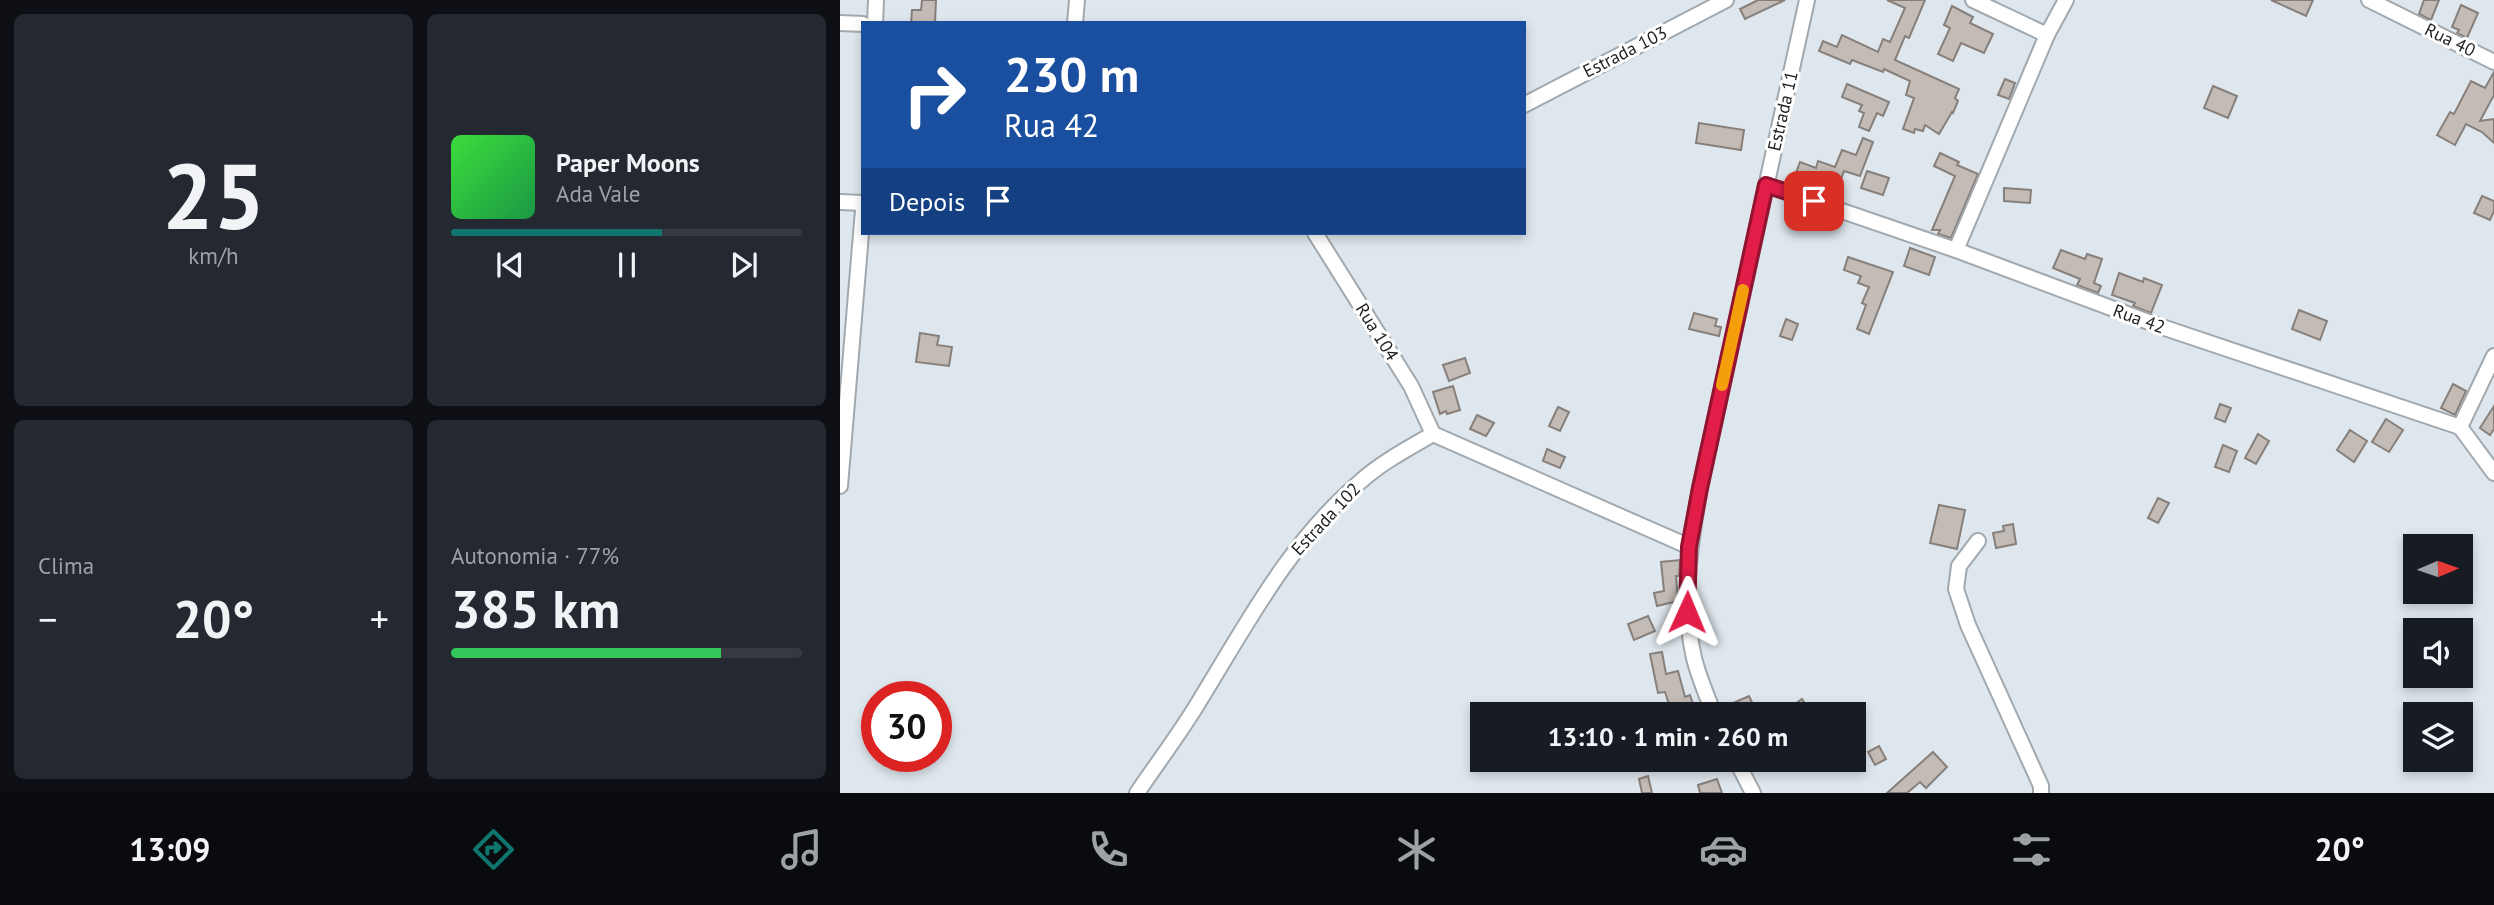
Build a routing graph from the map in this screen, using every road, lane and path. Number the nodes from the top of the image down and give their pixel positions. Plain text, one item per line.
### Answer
1 (876, 0) edge
2 (1077, 0) edge
3 (1726, 0) edge
4 (1807, 0) edge
5 (1973, 0) edge
6 (2066, 0) edge
7 (2369, 0) edge
8 (875, 21) edge
9 (1075, 21) edge
10 (840, 23) edge
11 (861, 24) edge
12 (2047, 35) junction
13 (2494, 62) edge
14 (1526, 103) edge
15 (1766, 185) junction
16 (840, 202) edge
17 (861, 204) edge
18 (861, 234) edge
19 (1316, 235) edge
20 (1956, 250) junction
21 (2494, 356) edge
22 (2460, 427) junction
23 (1433, 434) junction
24 (2494, 474) edge
25 (840, 486) edge
26 (1978, 541) dead end
27 (1689, 547) junction
28 (1709, 702) edge
29 (1742, 772) edge
30 (1137, 793) edge
31 (1753, 793) edge
32 (2041, 793) edge

1 - 8 street
2 - 9 street
3 - 14 street, Estrada 103
4 - 15 street, Estrada 11
5 - 12 street
6 - 12 street
7 - 13 street, Rua 40
10 - 11 street
12 - 20 street
15 - 20 street, Rua 42
15 - 27 street, Estrada 11
16 - 17 street
18 - 25 street
19 - 23 street, Rua 104
20 - 22 street, Rua 42
21 - 22 street
22 - 24 street
23 - 27 street
23 - 30 street, Estrada 102
26 - 32 street
27 - 28 street, Estrada 11
29 - 31 street

